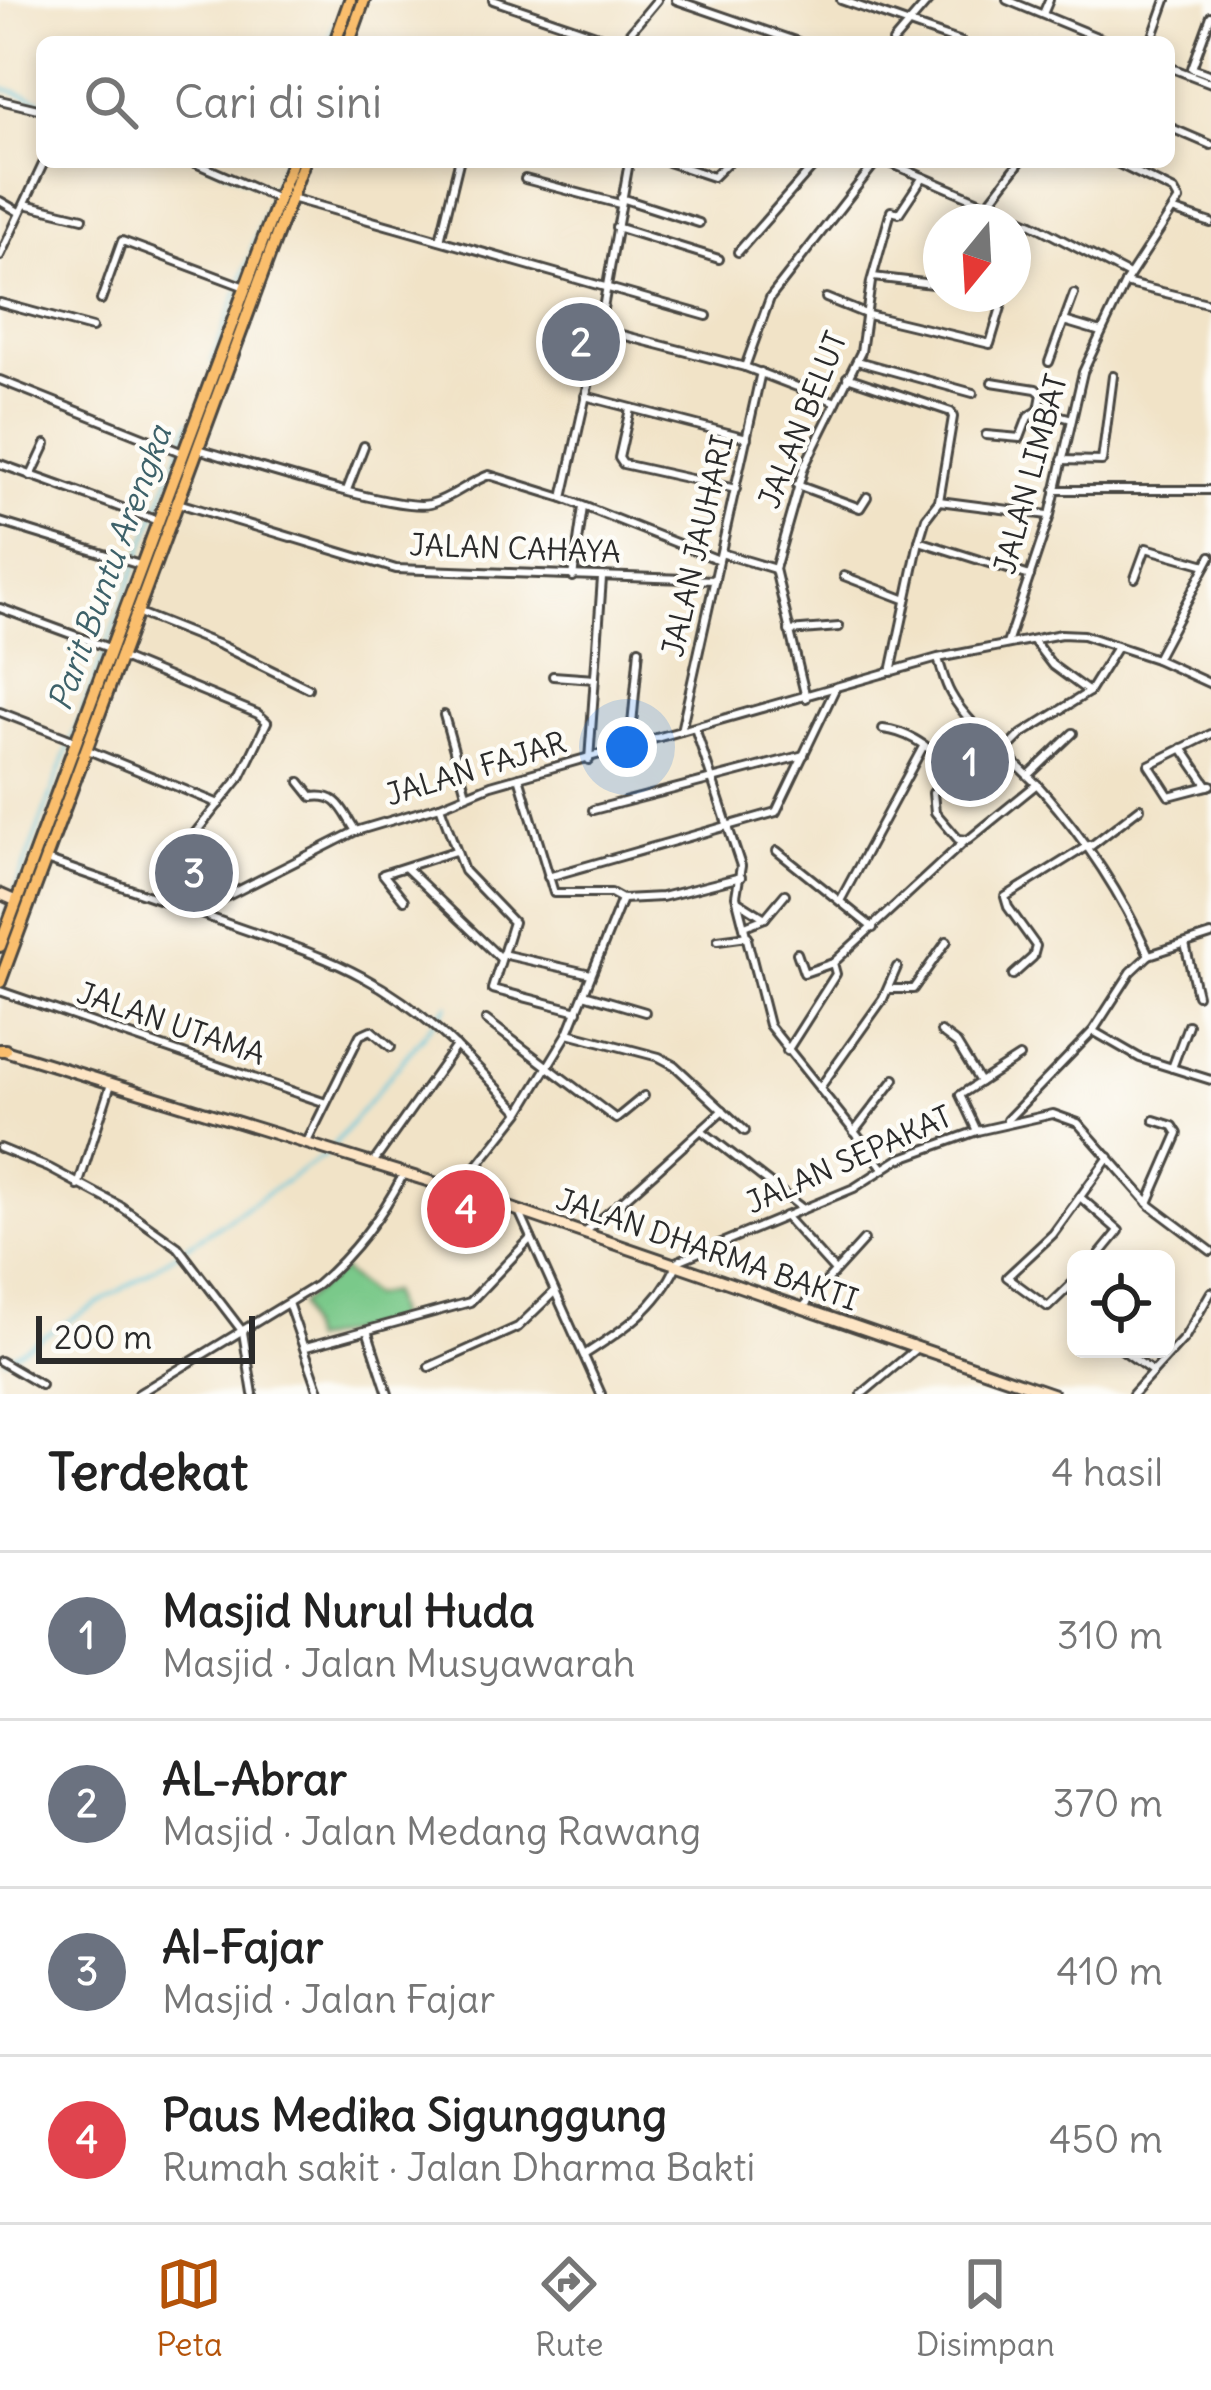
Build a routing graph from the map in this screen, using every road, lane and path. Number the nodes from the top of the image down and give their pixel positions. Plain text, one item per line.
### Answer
1 (350, 0) edge
2 (364, 0) edge
3 (493, 0) edge
4 (657, 0) edge
5 (676, 0) edge
6 (842, 0) edge
7 (929, 0) edge
8 (1007, 0) edge
9 (1049, 0) edge
10 (1166, 0) edge
11 (1043, 14) junction
12 (1211, 16) edge
13 (910, 22) junction
14 (337, 36) edge
15 (351, 36) edge
16 (601, 36) edge
17 (624, 36) edge
18 (781, 36) edge
19 (898, 36) edge
20 (946, 36) edge
21 (1094, 36) edge
22 (1153, 36) edge
23 (1175, 69) edge
24 (1211, 79) edge
25 (0, 100) edge
26 (36, 107) edge
27 (1175, 130) edge
28 (1211, 145) edge
29 (41, 168) edge
30 (208, 168) edge
31 (290, 168) edge
32 (300, 168) edge
33 (458, 168) edge
34 (627, 168) edge
35 (686, 168) edge
36 (722, 168) edge
37 (812, 168) edge
38 (871, 168) edge
39 (902, 168) edge
40 (1016, 168) edge
41 (1126, 168) edge
42 (923, 177) junction
43 (525, 178) dead end
44 (278, 197) junction
45 (0, 201) edge
46 (620, 201) junction
47 (25, 204) junction
48 (987, 204) edge
49 (990, 204) edge
50 (1174, 211) junction
51 (19, 212) junction
52 (82, 218) dead end
53 (699, 223) dead end
54 (1211, 223) edge
55 (616, 227) junction
56 (1031, 228) edge
57 (440, 240) junction
58 (739, 252) dead end
59 (0, 256) edge
60 (719, 259) dead end
61 (872, 277) junction
62 (1127, 279) junction
63 (923, 283) edge
64 (605, 286) junction
65 (244, 287) junction
66 (1074, 294) dead end
67 (826, 298) dead end
68 (100, 300) dead end
69 (0, 303) edge
70 (1211, 304) edge
71 (1000, 312) edge
72 (868, 315) junction
73 (707, 316) dead end
74 (1064, 321) junction
75 (92, 328) dead end
76 (598, 329) junction
77 (1102, 332) junction
78 (219, 354) junction
79 (232, 359) junction
80 (856, 362) junction
81 (1049, 362) dead end
82 (745, 367) junction
83 (761, 372) junction
84 (1114, 376) dead end
85 (848, 377) junction
86 (0, 380) edge
87 (992, 382) dead end
88 (973, 393) dead end
89 (585, 396) junction
90 (836, 402) junction
91 (630, 409) junction
92 (1040, 410) junction
93 (1072, 419) junction
94 (986, 435) dead end
95 (747, 438) junction
96 (46, 444) dead end
97 (364, 446) dead end
98 (198, 449) junction
99 (182, 453) junction
100 (1062, 460) junction
101 (0, 464) edge
102 (31, 476) junction
103 (797, 485) junction
104 (736, 489) junction
105 (347, 490) junction
106 (1055, 490) junction
107 (1211, 490) edge
108 (867, 497) dead end
109 (562, 498) junction
110 (939, 501) junction
111 (178, 503) junction
112 (584, 507) junction
113 (1050, 515) junction
114 (153, 519) junction
115 (0, 522) edge
116 (919, 541) junction
117 (1211, 556) edge
118 (720, 557) junction
119 (136, 564) junction
120 (1206, 565) junction
121 (775, 569) junction
122 (844, 576) dead end
123 (1030, 576) junction
124 (573, 577) junction
125 (602, 578) junction
126 (1135, 578) dead end
127 (715, 580) junction
128 (904, 599) junction
129 (0, 608) edge
130 (139, 613) junction
131 (839, 627) dead end
132 (789, 631) junction
133 (1033, 640) junction
134 (1007, 644) junction
135 (108, 647) junction
136 (1117, 647) junction
137 (639, 649) dead end
138 (122, 658) junction
139 (938, 658) junction
140 (1156, 659) junction
141 (891, 673) junction
142 (553, 676) dead end
143 (595, 679) junction
144 (1211, 685) edge
145 (308, 688) dead end
146 (835, 689) junction
147 (1089, 692) junction
148 (806, 698) junction
149 (0, 712) edge
150 (444, 715) dead end
151 (694, 727) junction
152 (883, 729) dead end
153 (983, 730) junction
154 (681, 731) junction
155 (1073, 733) dead end
156 (1211, 734) edge
157 (79, 744) junction
158 (924, 745) junction
159 (630, 747) junction
160 (1182, 748) junction
161 (1005, 751) junction
162 (806, 754) junction
163 (589, 760) junction
164 (952, 767) junction
165 (1029, 775) junction
166 (519, 777) junction
167 (713, 780) junction
168 (300, 782) dead end
169 (1037, 784) junction
170 (1210, 786) edge
171 (466, 794) junction
172 (219, 803) junction
173 (440, 806) junction
174 (1140, 808) dead end
175 (593, 810) dead end
176 (727, 827) junction
177 (356, 831) junction
178 (965, 841) junction
179 (1089, 846) junction
180 (457, 851) junction
181 (777, 851) dead end
182 (175, 858) dead end
183 (46, 860) junction
184 (406, 868) junction
185 (548, 877) junction
186 (742, 877) junction
187 (0, 894) edge
188 (785, 894) dead end
189 (622, 898) junction
190 (15, 900) junction
191 (404, 900) dead end
192 (738, 901) junction
193 (841, 901) junction
194 (196, 912) junction
195 (765, 918) junction
196 (745, 926) junction
197 (873, 928) junction
198 (1211, 935) edge
199 (748, 936) junction
200 (718, 940) dead end
201 (947, 941) dead end
202 (1185, 944) junction
203 (0, 946) edge
204 (796, 953) dead end
205 (1149, 955) junction
206 (501, 956) junction
207 (833, 963) junction
208 (897, 967) dead end
209 (591, 974) junction
210 (1012, 975) dead end
211 (0, 987) edge
212 (890, 989) junction
213 (584, 994) junction
214 (1197, 995) dead end
215 (578, 1011) junction
216 (646, 1012) dead end
217 (486, 1020) dead end
218 (1189, 1024) dead end
219 (1093, 1031) junction
220 (940, 1032) dead end
221 (568, 1033) junction
222 (457, 1045) junction
223 (391, 1047) dead end
224 (2, 1050) edge
225 (787, 1051) junction
226 (1019, 1057) dead end
227 (547, 1067) junction
228 (1172, 1068) junction
229 (895, 1079) dead end
230 (1211, 1080) edge
231 (980, 1082) junction
232 (111, 1084) junction
233 (820, 1089) junction
234 (644, 1096) dead end
235 (326, 1102) junction
236 (723, 1110) junction
237 (520, 1112) junction
238 (1154, 1120) dead end
239 (1004, 1123) junction
240 (700, 1130) junction
241 (745, 1131) dead end
242 (976, 1131) junction
243 (854, 1132) junction
244 (306, 1146) junction
245 (0, 1148) edge
246 (1110, 1156) junction
247 (371, 1166) junction
248 (884, 1169) junction
249 (403, 1175) junction
250 (78, 1186) junction
251 (458, 1190) junction
252 (1080, 1197) junction
253 (1148, 1203) junction
254 (803, 1209) junction
255 (518, 1211) junction
256 (785, 1216) junction
257 (584, 1233) junction
258 (531, 1238) junction
259 (864, 1240) dead end
260 (1103, 1250) edge
261 (1211, 1251) edge
262 (675, 1264) junction
263 (835, 1270) junction
264 (1067, 1289) edge
265 (1211, 1292) edge
266 (553, 1293) junction
267 (287, 1303) junction
268 (803, 1307) junction
269 (243, 1332) junction
270 (368, 1333) junction
271 (306, 1347) junction
272 (918, 1347) junction
273 (584, 1355) junction
274 (1134, 1358) edge
275 (0, 1361) edge
276 (429, 1366) dead end
277 (1153, 1372) junction
278 (41, 1385) dead end
279 (138, 1394) edge
280 (253, 1394) edge
281 (320, 1394) edge
282 (388, 1394) edge
283 (601, 1394) edge
284 (862, 1394) edge
285 (1053, 1394) edge
286 (1133, 1394) edge

1 - 14 main road
2 - 15 main road
3 - 16 street
4 - 17 street
5 - 18 street
6 - 13 street
7 - 13 street
8 - 11 street
9 - 11 street
10 - 22 street
11 - 21 street
12 - 24 street
13 - 19 street
13 - 20 street
23 - 24 street
25 - 26 street
27 - 28 street
29 - 47 street
30 - 44 street
31 - 44 main road
32 - 44 main road
33 - 57 street
34 - 46 street
35 - 36 street
37 - 58 street
38 - 82 street
39 - 42 street
40 - 49 street
41 - 50 street
42 - 48 street
42 - 61 street, JALAN BELUT
43 - 46 street
44 - 57 street
44 - 65 main road
44 - 79 main road
45 - 51 street
46 - 53 street
46 - 55 street
47 - 51 street
47 - 52 street
50 - 54 street
50 - 62 street, JALAN LIMBAT
51 - 59 street
55 - 60 street
55 - 64 street
56 - 62 street
57 - 64 street
61 - 63 street
61 - 72 street, JALAN BELUT
62 - 70 street
62 - 77 street, JALAN LIMBAT
64 - 73 street
64 - 76 street
65 - 68 street
65 - 78 main road
66 - 74 street
67 - 72 street
69 - 75 street
71 - 72 street
72 - 80 street, JALAN BELUT
74 - 77 street
74 - 81 street
76 - 82 street
76 - 89 street
77 - 93 street, JALAN LIMBAT
78 - 79 main road
78 - 99 main road
79 - 98 main road
80 - 85 street, JALAN BELUT
80 - 88 street
82 - 83 street
83 - 90 street
83 - 95 street, JALAN JAUHARI
84 - 100 street
85 - 90 street, JALAN BELUT
85 - 110 street
86 - 99 street
87 - 92 street
89 - 91 street
89 - 109 street
90 - 103 street, JALAN BELUT
91 - 95 street
91 - 104 street
92 - 93 street
92 - 94 street
93 - 100 street, JALAN LIMBAT
95 - 104 street, JALAN JAUHARI
96 - 102 street
97 - 105 street
98 - 105 street
98 - 111 main road
99 - 114 main road
100 - 106 street, JALAN LIMBAT
101 - 102 street
102 - 114 street
103 - 108 street
103 - 121 street, JALAN BELUT
104 - 118 street, JALAN JAUHARI
105 - 109 street
106 - 107 street
106 - 113 street, JALAN LIMBAT
109 - 112 street
110 - 113 street
110 - 116 street
111 - 124 street, JALAN CAHAYA
111 - 130 main road
112 - 118 street
112 - 124 street
113 - 123 street, JALAN LIMBAT
114 - 119 main road
115 - 119 street
116 - 123 street
116 - 128 street
117 - 120 street
118 - 121 street
118 - 127 street, JALAN JAUHARI
119 - 135 main road
120 - 126 street
120 - 140 street
121 - 132 street, JALAN BELUT
122 - 128 street
123 - 134 street, JALAN LIMBAT
124 - 125 street, JALAN CAHAYA
125 - 127 street, JALAN CAHAYA
125 - 143 street
127 - 154 street, JALAN JAUHARI
128 - 141 street
129 - 135 street
130 - 138 main road
130 - 145 street
131 - 132 street
132 - 148 street, JALAN BELUT
133 - 134 street, JALAN FAJAR
133 - 136 street, JALAN FAJAR
133 - 147 street
134 - 139 street, JALAN FAJAR
135 - 157 main road
136 - 140 street, JALAN FAJAR
136 - 147 street
137 - 159 street
138 - 157 main road
138 - 172 street
139 - 141 street, JALAN FAJAR
139 - 153 street
140 - 144 street, JALAN FAJAR
141 - 146 street, JALAN FAJAR
142 - 143 street
143 - 163 street
146 - 148 street, JALAN FAJAR
146 - 162 street
147 - 161 street
148 - 151 street, JALAN FAJAR
149 - 157 street
150 - 171 street
151 - 154 street, JALAN FAJAR
151 - 167 street
152 - 158 street
153 - 161 street
153 - 164 street
154 - 159 street, JALAN FAJAR
155 - 165 street
156 - 160 street
157 - 172 street
157 - 183 main road
157 - 190 main road
158 - 164 street
158 - 193 street
159 - 163 street, JALAN FAJAR
160 - 170 street
160 - 170 street
161 - 165 street
162 - 167 street
162 - 176 street
163 - 166 street, JALAN FAJAR
164 - 178 street
165 - 169 street
166 - 171 street, JALAN FAJAR
166 - 185 street
167 - 175 street
167 - 176 street
168 - 177 street
169 - 178 street
169 - 179 street
171 - 173 street, JALAN FAJAR
172 - 182 street
173 - 177 street, JALAN FAJAR
173 - 180 street
174 - 179 street
176 - 185 street
176 - 186 street
177 - 194 street, JALAN FAJAR
178 - 197 street
179 - 205 street
179 - 210 street
180 - 184 street
180 - 206 street
181 - 193 street
183 - 194 street
183 - 211 main road
184 - 191 street
184 - 206 street
185 - 189 street
186 - 189 street
186 - 192 street
187 - 190 main road
188 - 195 street
189 - 209 street
190 - 203 main road
192 - 195 street
192 - 196 street
193 - 197 street
194 - 222 street
195 - 196 street
196 - 199 street
197 - 207 street
198 - 202 street
199 - 200 street
199 - 225 street
201 - 212 street
202 - 205 street
202 - 214 street
204 - 207 street
205 - 219 street
206 - 209 street
206 - 215 street
207 - 225 street
208 - 212 street
209 - 213 street
211 - 235 street, JALAN UTAMA
212 - 233 street
213 - 215 street
213 - 216 street
215 - 221 street
217 - 227 street
218 - 228 street
219 - 228 street
219 - 239 street
220 - 231 street
221 - 227 street
221 - 236 street
222 - 237 street
222 - 247 street
223 - 235 street
224 - 232 main road, JALAN DHARMA BAKTI
225 - 233 street
226 - 231 street
227 - 234 street
227 - 237 street
228 - 230 street
229 - 243 street
231 - 242 street
232 - 244 main road, JALAN DHARMA BAKTI
232 - 250 street
233 - 243 street
235 - 244 street
236 - 240 street
236 - 241 street
237 - 251 street
238 - 253 street
239 - 242 street, JALAN SEPAKAT
239 - 246 street, JALAN SEPAKAT
240 - 254 street
240 - 257 street
242 - 248 street, JALAN SEPAKAT
243 - 248 street
244 - 247 main road, JALAN DHARMA BAKTI
245 - 250 street
246 - 252 street
246 - 253 street, JALAN SEPAKAT
247 - 249 main road, JALAN DHARMA BAKTI
248 - 254 street, JALAN SEPAKAT
249 - 251 main road, JALAN DHARMA BAKTI
249 - 267 street
250 - 269 street
251 - 255 main road, JALAN DHARMA BAKTI
252 - 260 street
252 - 264 street
253 - 261 street, JALAN SEPAKAT
254 - 256 street, JALAN SEPAKAT
255 - 257 main road, JALAN DHARMA BAKTI
255 - 258 street
256 - 262 street, JALAN SEPAKAT
256 - 263 street
257 - 262 main road, JALAN DHARMA BAKTI
258 - 266 street
258 - 270 street
259 - 263 street
262 - 268 main road, JALAN DHARMA BAKTI
262 - 273 street
263 - 268 street
265 - 277 street
266 - 273 street
266 - 276 street
267 - 269 street
267 - 271 street
268 - 272 main road, JALAN DHARMA BAKTI
269 - 279 street
269 - 280 street
270 - 271 street
270 - 282 street
271 - 281 street
272 - 284 street
272 - 285 main road, JALAN DHARMA BAKTI
273 - 283 street
274 - 277 street
275 - 278 street
277 - 286 street

